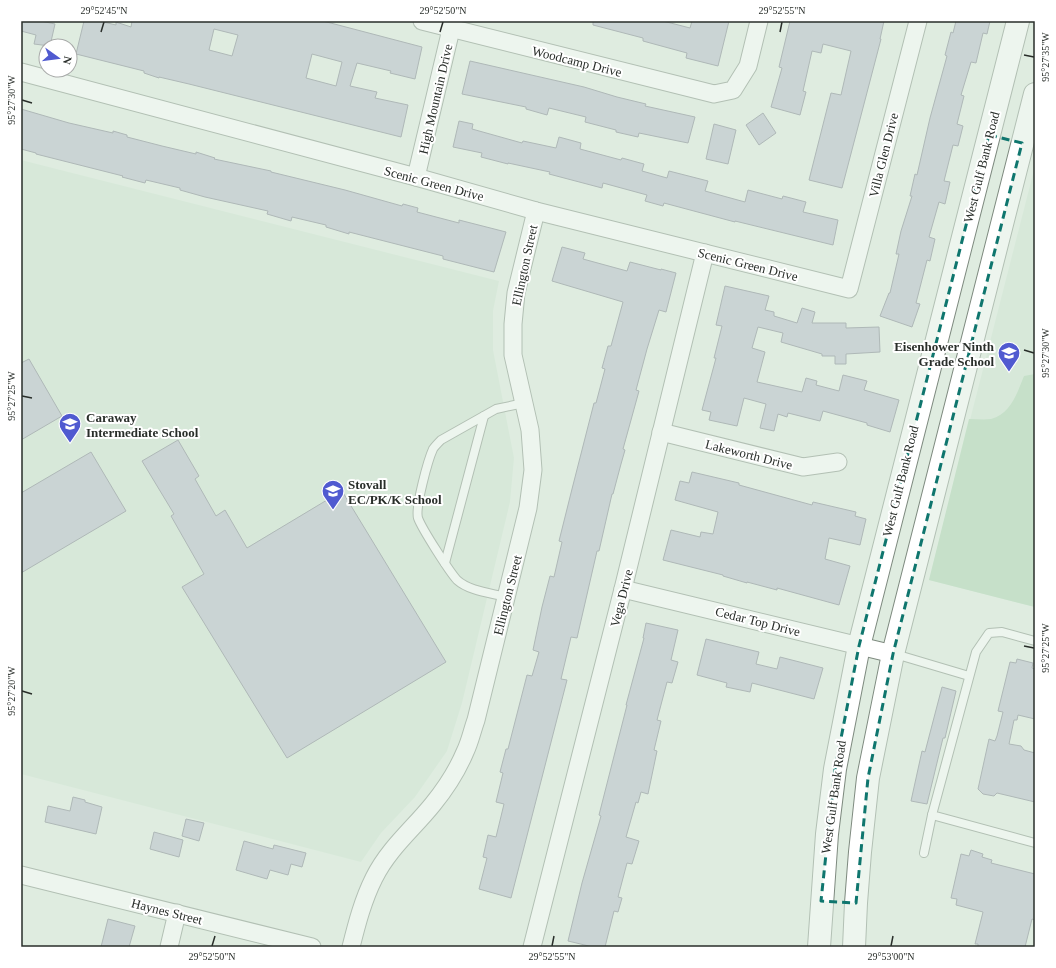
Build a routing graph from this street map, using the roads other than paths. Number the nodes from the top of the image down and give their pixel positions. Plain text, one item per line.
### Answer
1 (422, 21) edge
2 (759, 21) edge
3 (918, 21) edge
4 (1018, 21) edge
5 (452, 25) edge
6 (21, 72) edge
7 (1035, 94) edge
8 (989, 135) junction
9 (1022, 143) junction
10 (416, 177) junction
11 (536, 211) junction
12 (705, 253) junction
13 (849, 288) joint
14 (923, 390) junction
15 (958, 398) junction
16 (524, 403) junction
17 (484, 416) junction
18 (661, 432) junction
19 (838, 462) dead end
20 (445, 563) junction
21 (623, 589) junction
22 (506, 597) junction
23 (1035, 641) edge
24 (859, 646) junction
25 (893, 654) junction
26 (969, 676) junction
27 (932, 815) junction
28 (1035, 843) edge
29 (924, 853) dead end
30 (21, 875) edge
31 (821, 901) junction
32 (856, 903) junction
33 (177, 913) junction
34 (532, 945) edge
35 (168, 947) edge
36 (312, 947) edge
37 (351, 947) edge
38 (819, 947) edge
39 (854, 947) edge

1 - 5 street, Woodcamp Drive
2 - 5 street, Woodcamp Drive
3 - 13 street, Villa Glen Drive
4 - 8 main road, West Gulf Bank Road
5 - 10 street, High Mountain Drive
6 - 10 street, Scenic Green Drive
7 - 9 main road
8 - 9 main road
8 - 14 main road, West Gulf Bank Road
9 - 15 main road
10 - 11 street, Scenic Green Drive
11 - 12 street, Scenic Green Drive
11 - 16 street, Ellington Street
12 - 13 street, Scenic Green Drive
12 - 18 street, Vega Drive
14 - 15 main road
14 - 24 main road, West Gulf Bank Road
15 - 25 main road
16 - 17 lane
16 - 22 street, Ellington Street
17 - 20 lane
17 - 20 lane
18 - 19 street, Lakeworth Drive
18 - 21 street, Vega Drive
20 - 22 lane
21 - 24 street, Cedar Top Drive
21 - 34 street, Vega Drive
22 - 37 street, Ellington Street
23 - 26 lane
24 - 25 street, Cedar Top Drive
24 - 31 main road, West Gulf Bank Road
25 - 26 lane
25 - 32 main road
26 - 27 lane
27 - 28 lane
27 - 29 lane
30 - 33 street, Haynes Street
31 - 32 main road
31 - 38 main road, West Gulf Bank Road
32 - 39 main road
33 - 35 street
33 - 36 street, Haynes Street

